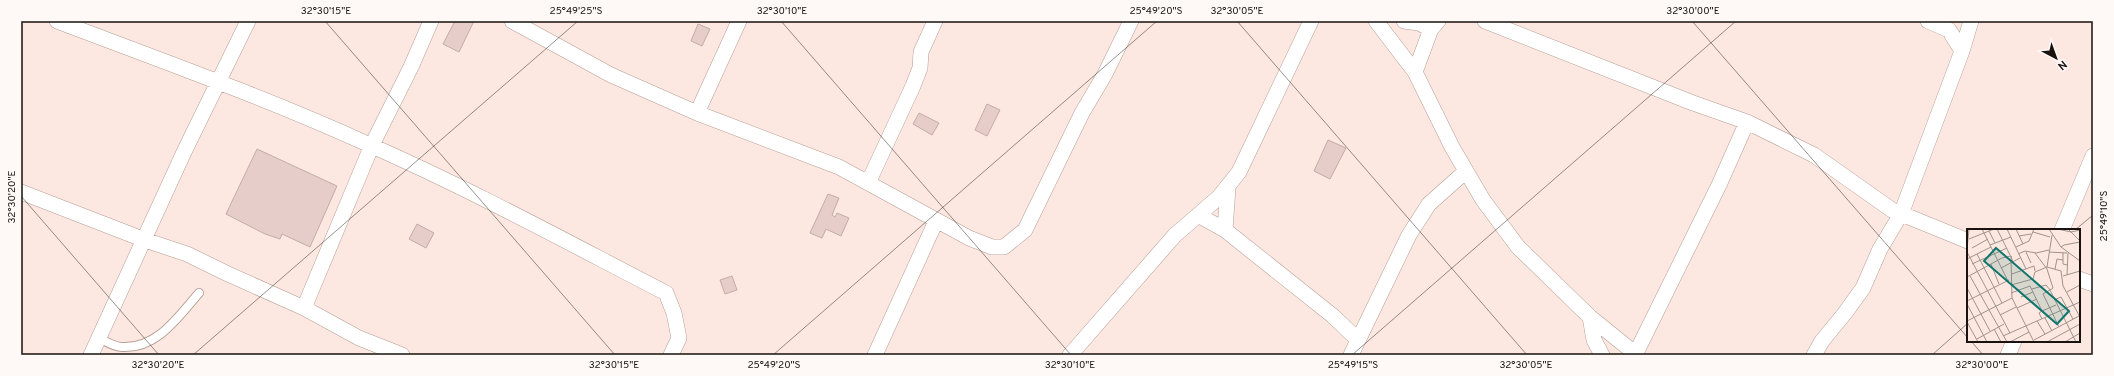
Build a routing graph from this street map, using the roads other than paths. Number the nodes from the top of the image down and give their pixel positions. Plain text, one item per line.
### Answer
1 (57, 21) edge
2 (248, 21) edge
3 (431, 21) edge
4 (512, 21) edge
5 (739, 21) edge
6 (935, 21) edge
7 (1131, 21) edge
8 (1310, 21) edge
9 (1376, 21) edge
10 (1404, 21) edge
11 (1485, 21) edge
12 (1928, 21) edge
13 (1969, 21) edge
14 (1435, 25) edge
15 (1948, 30) junction
16 (1962, 51) junction
17 (1415, 72) junction
18 (219, 82) junction
19 (697, 113) junction
20 (1747, 122) junction
21 (372, 145) junction
22 (2093, 156) edge
23 (1466, 171) junction
24 (868, 182) junction
25 (1228, 188) junction
26 (21, 192) edge
27 (1901, 214) junction
28 (1198, 215) junction
29 (936, 221) junction
30 (2062, 229) edge
31 (1225, 230) junction
32 (145, 240) junction
33 (1967, 241) edge
34 (2080, 279) edge
35 (2093, 284) edge
36 (199, 293) dead end
37 (304, 308) junction
38 (1590, 317) junction
39 (99, 338) junction
40 (1358, 340) junction
41 (2014, 342) edge
42 (91, 355) edge
43 (402, 355) edge
44 (672, 355) edge
45 (875, 355) edge
46 (1070, 355) edge
47 (1351, 355) edge
48 (1602, 355) edge
49 (1636, 355) edge
50 (1814, 355) edge
51 (2008, 355) edge

1 - 18 street
2 - 18 street
3 - 21 street
4 - 19 street
5 - 19 street
6 - 24 street
7 - 29 street
8 - 25 street
9 - 17 street
10 - 14 street
11 - 20 street
12 - 15 street
13 - 15 street
13 - 16 street
14 - 17 street
15 - 16 street
16 - 27 street
17 - 23 street
18 - 21 street
18 - 32 street
19 - 24 street
20 - 27 street
20 - 49 street
21 - 37 street
21 - 44 street
22 - 30 street
23 - 38 street
23 - 40 street
24 - 29 street
25 - 28 street
25 - 31 street
26 - 32 street
27 - 33 street
27 - 50 street
28 - 31 street
28 - 46 street
29 - 45 street
31 - 40 street
32 - 37 street
32 - 39 street
34 - 35 street
36 - 39 lane
37 - 43 street
38 - 48 street
38 - 49 street
39 - 42 street
40 - 47 street
41 - 51 street

